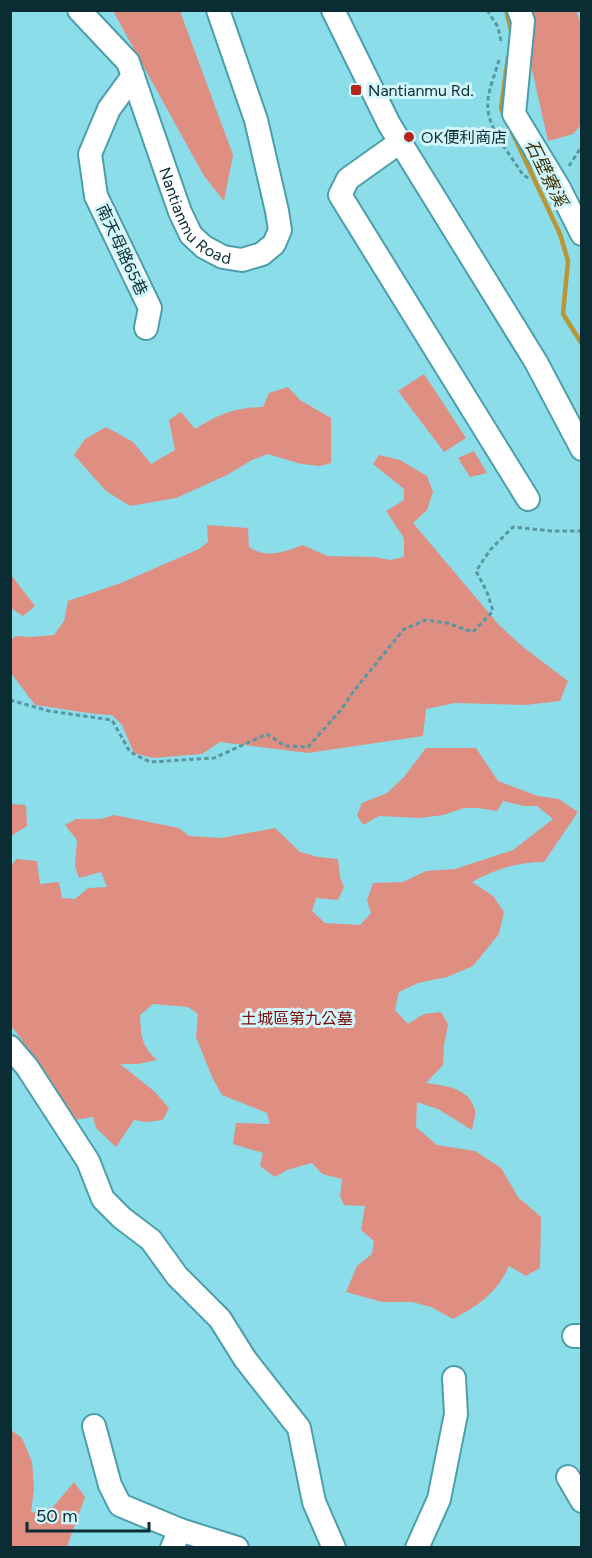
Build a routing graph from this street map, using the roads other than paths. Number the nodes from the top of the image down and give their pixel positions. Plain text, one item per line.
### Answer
1 (79, 10) edge
2 (218, 10) edge
3 (333, 10) edge
4 (519, 10) edge
5 (133, 76) junction
6 (400, 142) junction
7 (582, 234) edge
8 (146, 328) dead end
9 (582, 449) edge
10 (528, 499) dead end
11 (10, 1047) edge
12 (454, 1378) dead end
13 (94, 1426) dead end
14 (568, 1477) dead end
15 (582, 1501) edge
16 (176, 1539) edge
17 (237, 1548) edge
18 (334, 1548) edge
19 (417, 1548) edge

1 - 5 street, Nantianmu Road
2 - 5 street, Nantianmu Road
3 - 6 street
4 - 7 street
5 - 8 street, 南天母路65巷
6 - 9 street
6 - 10 street
11 - 18 street
12 - 19 street
13 - 16 street
14 - 15 street
16 - 17 street

